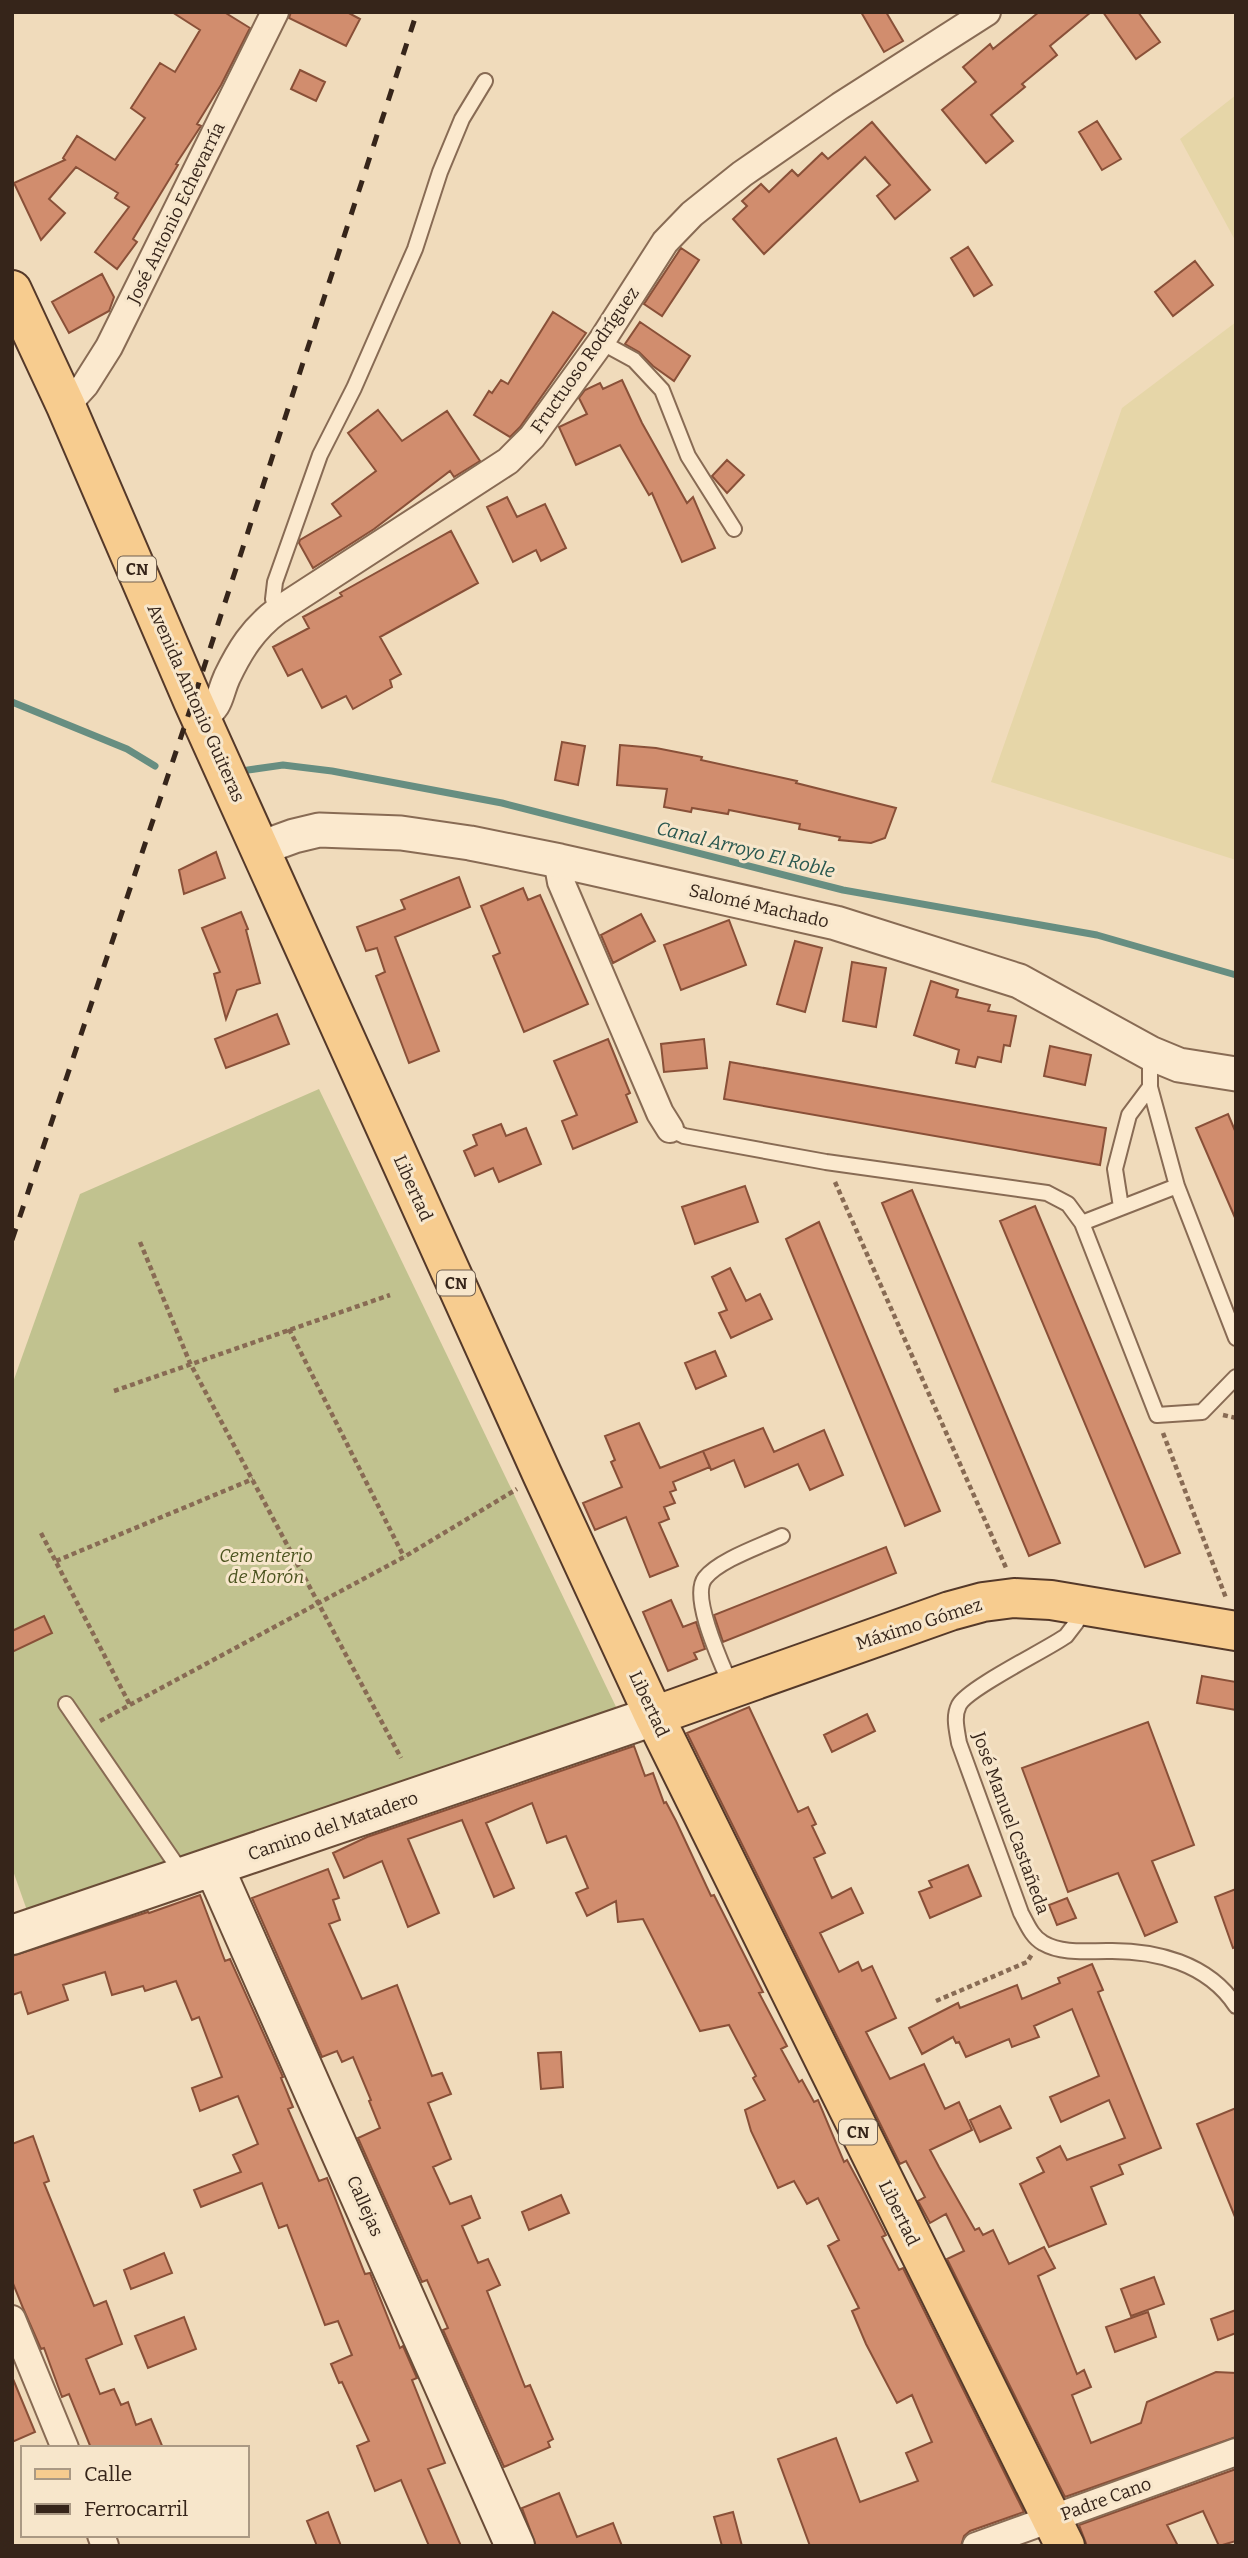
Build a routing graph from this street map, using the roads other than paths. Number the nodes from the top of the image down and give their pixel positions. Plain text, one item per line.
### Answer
1 (275, 12) edge
2 (987, 12) edge
3 (485, 81) dead end
4 (12, 290) edge
5 (601, 342) junction
6 (66, 406) junction
7 (734, 529) dead end
8 (277, 611) junction
9 (202, 719) junction
10 (261, 848) junction
11 (560, 861) junction
12 (1150, 1053) junction
13 (1236, 1074) edge
14 (1150, 1087) junction
15 (670, 1129) joint
16 (1177, 1186) junction
17 (1121, 1207) junction
18 (1082, 1223) junction
19 (1236, 1338) edge
20 (1236, 1377) edge
21 (782, 1536) dead end
22 (1084, 1605) junction
23 (1233, 1620) edge
24 (732, 1688) junction
25 (66, 1704) dead end
26 (654, 1716) junction
27 (200, 1871) junction
28 (12, 1935) edge
29 (1236, 2006) edge
30 (12, 2319) edge
31 (64, 2446) edge
32 (1236, 2452) edge
33 (1058, 2532) edge
34 (515, 2546) edge
35 (976, 2546) edge

1 - 6 street, José Antonio Echevarría
2 - 5 street, Fructuoso Rodríguez
3 - 8 lane
4 - 6 main road, Avenida Antonio Guiteras / CN
5 - 7 lane
5 - 8 street, Fructuoso Rodríguez
6 - 9 main road, Avenida Antonio Guiteras / CN
8 - 9 street, Fructuoso Rodríguez
9 - 10 main road, Avenida Antonio Guiteras / CN
10 - 11 street, Salomé Machado
10 - 26 main road, Libertad / CN
11 - 12 street, Salomé Machado
11 - 15 street
12 - 13 street, Salomé Machado
12 - 14 lane
14 - 16 lane
14 - 17 lane
15 - 18 lane
16 - 17 lane
16 - 19 lane
17 - 18 lane
18 - 20 lane
21 - 24 lane
22 - 23 main road, Máximo Gómez
22 - 24 main road, Máximo Gómez
22 - 29 lane, José Manuel Castañeda
24 - 26 main road, Máximo Gómez
25 - 27 lane
26 - 27 main road, Camino del Matadero
26 - 33 main road, Libertad / CN
27 - 28 main road, Camino del Matadero
27 - 34 main road, Callejas
30 - 31 street
32 - 33 street, Padre Cano
33 - 35 street, Padre Cano

